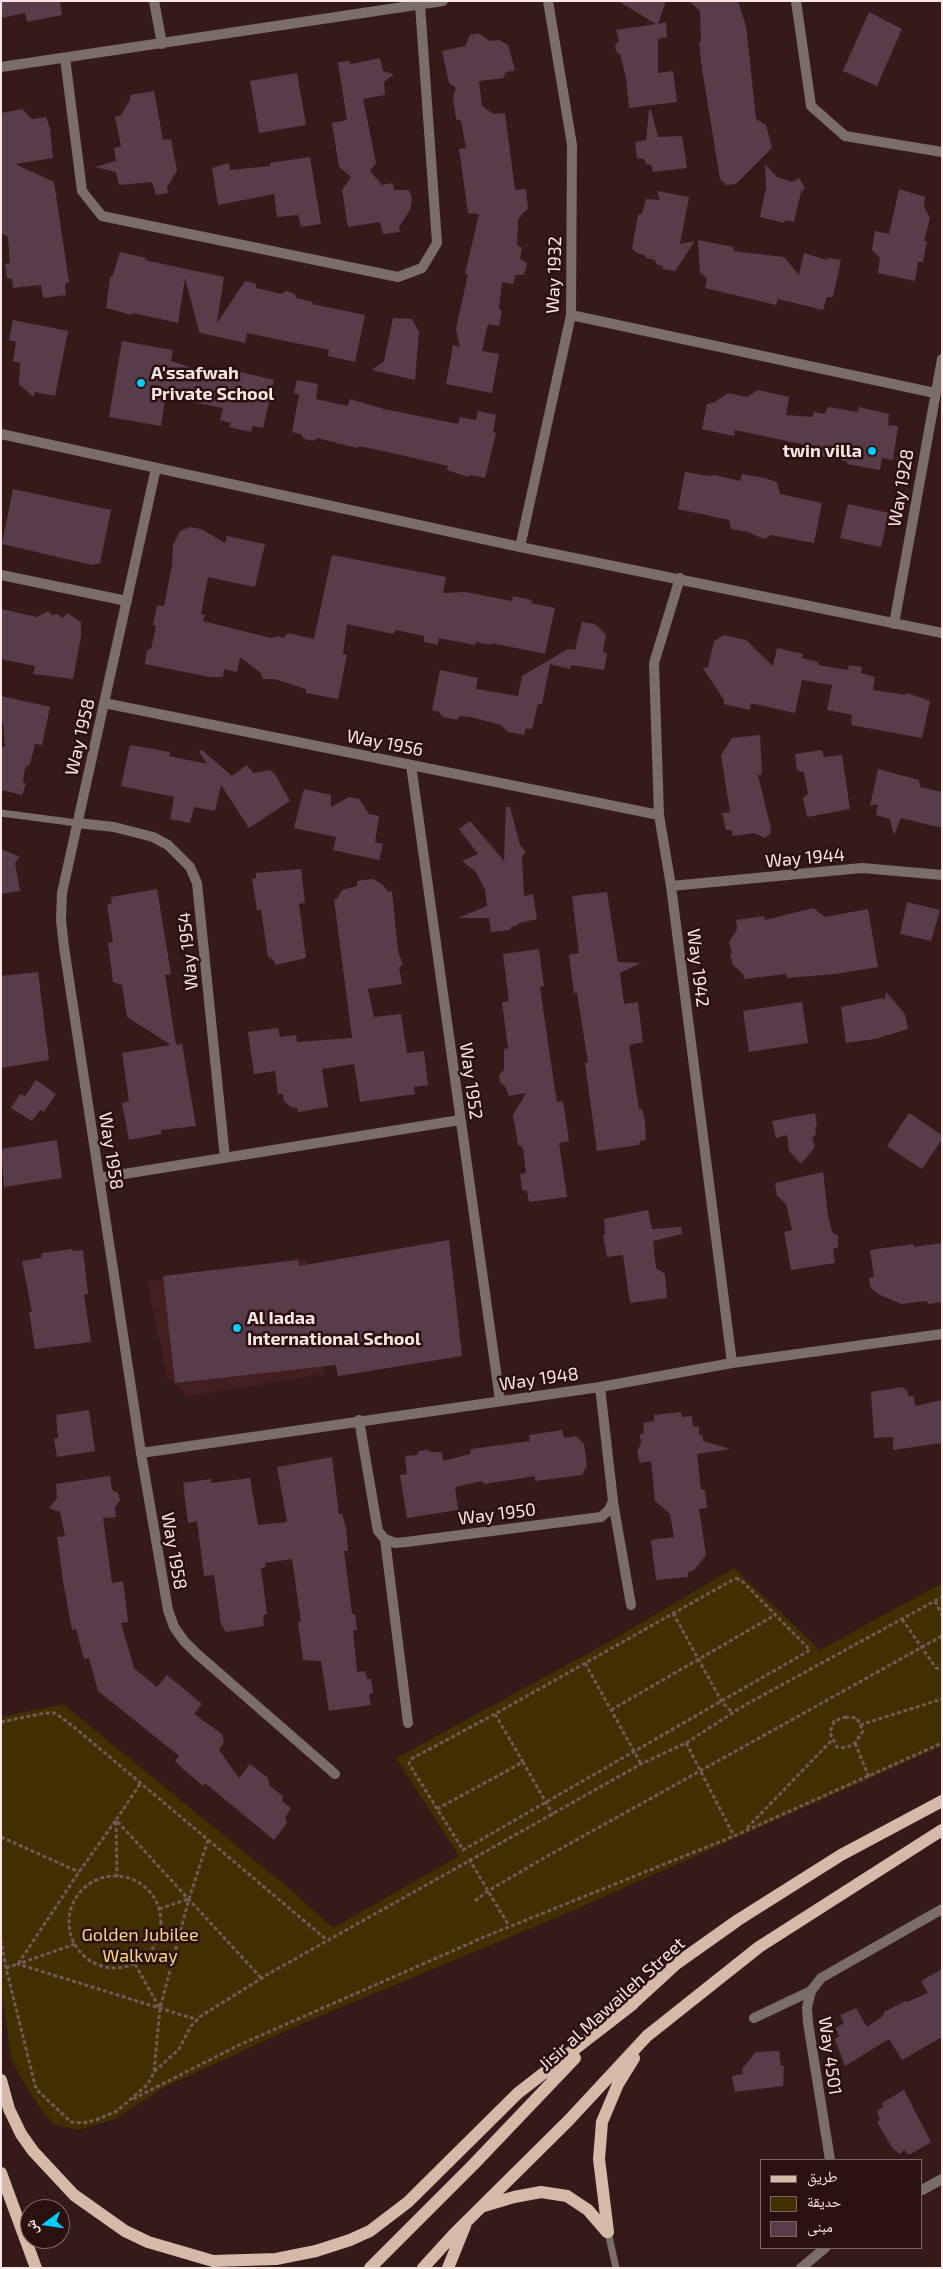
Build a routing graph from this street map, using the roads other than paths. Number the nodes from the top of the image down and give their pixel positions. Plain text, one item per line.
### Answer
1 (154, 1) edge
2 (443, 1) edge
3 (548, 1) edge
4 (796, 1) edge
5 (420, 5) junction
6 (162, 44) junction
7 (65, 58) junction
8 (1, 68) edge
9 (942, 152) edge
10 (571, 315) junction
11 (942, 359) edge
12 (935, 393) junction
13 (1, 434) edge
14 (156, 468) junction
15 (520, 547) junction
16 (1, 575) edge
17 (680, 578) junction
18 (127, 601) junction
19 (894, 624) junction
20 (942, 633) edge
21 (104, 703) junction
22 (411, 765) junction
23 (1, 812) edge
24 (659, 815) junction
25 (77, 823) junction
26 (942, 875) edge
27 (671, 886) junction
28 (460, 1120) junction
29 (225, 1158) junction
30 (98, 1178) junction
31 (942, 1334) edge
32 (732, 1363) junction
33 (600, 1387) junction
34 (500, 1400) junction
35 (360, 1420) junction
36 (141, 1453) junction
37 (613, 1501) junction
38 (385, 1539) junction
39 (631, 1604) dead end
40 (408, 1723) dead end
41 (335, 1774) dead end
42 (942, 1801) edge
43 (942, 1830) edge
44 (942, 1909) edge
45 (811, 1991) junction
46 (633, 2004) junction
47 (754, 2018) dead end
48 (647, 2036) junction
49 (1, 2080) edge
50 (830, 2159) edge
51 (1, 2173) edge
52 (942, 2179) edge
53 (923, 2189) edge
54 (481, 2207) junction
55 (466, 2224) junction
56 (608, 2232) junction
57 (825, 2249) edge
58 (36, 2268) edge
59 (370, 2268) edge
60 (423, 2268) edge
61 (448, 2268) edge
62 (616, 2268) edge
63 (800, 2268) edge

1 - 6 street
2 - 5 street
3 - 10 street, Way 1932
4 - 9 street
5 - 6 street
5 - 7 street
6 - 7 street
7 - 8 street
10 - 12 street
10 - 15 street, Way 1932
11 - 12 street, Way 1928
12 - 19 street, Way 1928
13 - 14 street
14 - 15 street
14 - 18 street, Way 1958
15 - 17 street
16 - 18 street
17 - 19 street
17 - 24 street, Way 1942
18 - 21 street, Way 1958
19 - 20 street
21 - 22 street, Way 1956
21 - 25 street, Way 1958
22 - 24 street, Way 1956
22 - 28 street, Way 1952
23 - 25 lane
24 - 27 street, Way 1942
25 - 29 street, Way 1954
25 - 30 street, Way 1958
26 - 27 street, Way 1944
27 - 32 street, Way 1942
28 - 29 street
28 - 34 street, Way 1952
29 - 30 street
30 - 36 street, Way 1958
31 - 32 street, Way 1948
32 - 33 street, Way 1948
33 - 34 street, Way 1948
33 - 37 street
34 - 35 street, Way 1948
35 - 36 street, Way 1948
35 - 38 street
36 - 41 street, Way 1958
37 - 38 street, Way 1950
37 - 39 street
38 - 40 street
42 - 46 main road, Jisir al Mawaileh Street
43 - 48 main road
44 - 45 street
45 - 47 street
45 - 50 street, Way 4501
46 - 49 main road
46 - 59 main road, Jisir al Mawaileh Street
48 - 54 main road
48 - 56 main road
51 - 58 main road
52 - 53 street
54 - 55 main road
54 - 56 main road
55 - 60 main road
55 - 61 main road
56 - 62 lane
57 - 63 street

